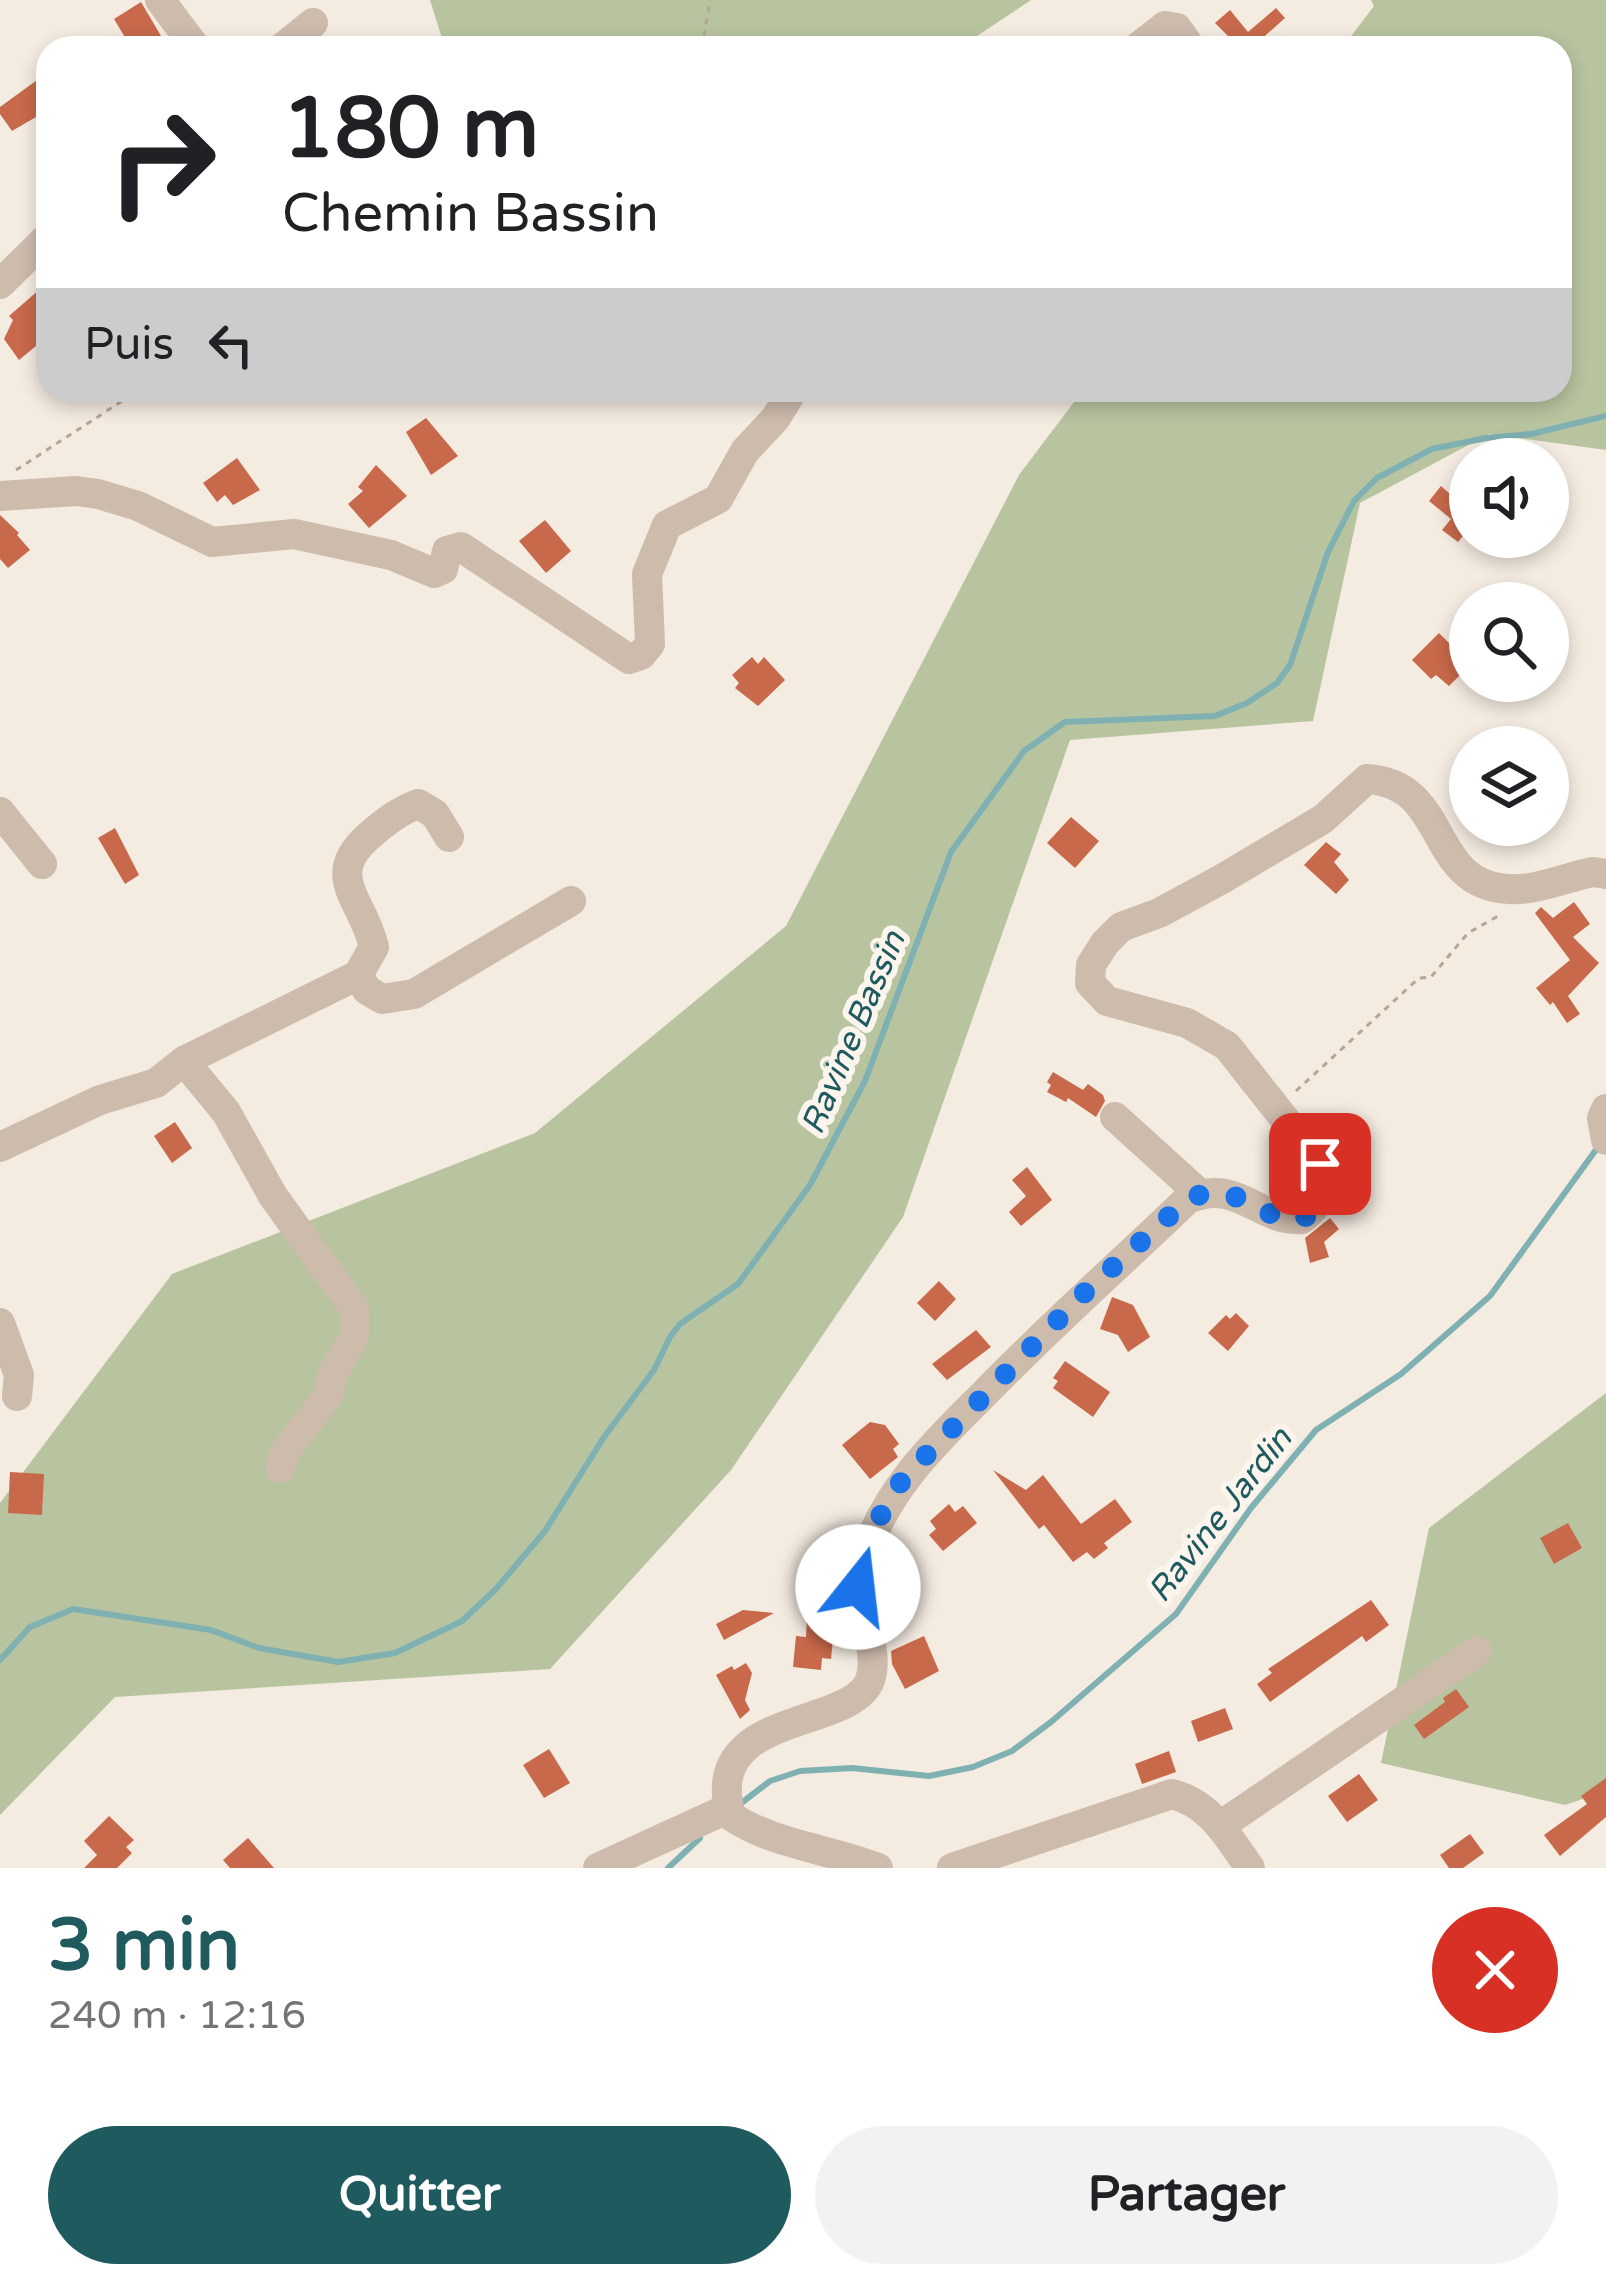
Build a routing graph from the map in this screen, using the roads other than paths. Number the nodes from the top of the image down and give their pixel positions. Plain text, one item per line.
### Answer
1 (160, 0) edge
2 (313, 23) dead end
3 (187, 36) edge
4 (297, 36) edge
5 (1152, 36) edge
6 (1183, 36) edge
7 (36, 249) edge
8 (0, 284) edge
9 (786, 402) edge
10 (6, 484) edge
11 (0, 812) edge
12 (449, 837) dead end
13 (42, 864) dead end
14 (1606, 874) edge
15 (571, 901) dead end
16 (358, 974) junction
17 (184, 1061) junction
18 (1606, 1109) edge
19 (1115, 1117) dead end
20 (1606, 1140) edge
21 (0, 1147) edge
22 (1200, 1194) junction
23 (0, 1323) edge
24 (17, 1396) dead end
25 (280, 1468) dead end
26 (1477, 1652) dead end
27 (729, 1808) junction
28 (1220, 1826) junction
29 (598, 1868) edge
30 (878, 1868) edge
31 (952, 1868) edge
32 (1250, 1868) edge

1 - 3 street
2 - 4 street
5 - 6 street
7 - 8 street
9 - 10 street
11 - 13 street
12 - 16 street
14 - 22 street
15 - 16 street
16 - 17 street
17 - 21 street
17 - 25 street
18 - 20 street
19 - 22 street
22 - 27 street
23 - 24 street
26 - 28 street
27 - 29 street
27 - 30 street
28 - 31 street
28 - 32 street

